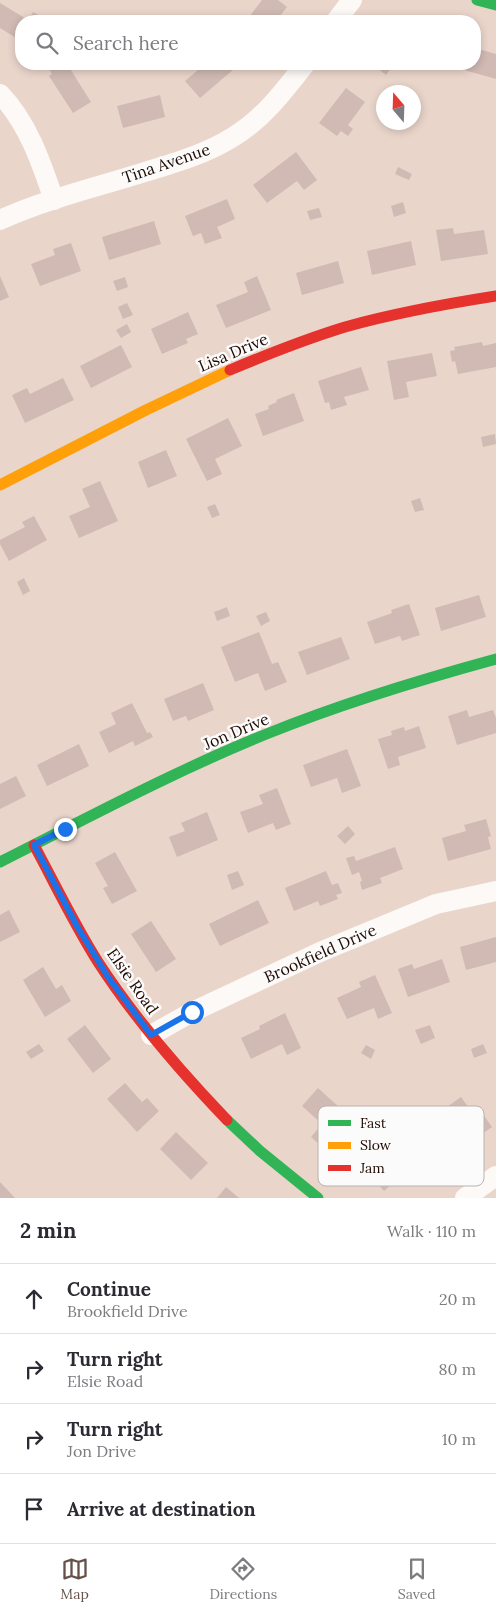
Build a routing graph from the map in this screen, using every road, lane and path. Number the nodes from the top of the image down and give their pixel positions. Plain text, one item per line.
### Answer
1 (352, 0) edge
2 (477, 0) edge
3 (496, 6) edge
4 (341, 15) edge
5 (300, 70) edge
6 (0, 94) edge
7 (54, 200) junction
8 (0, 220) edge
9 (496, 296) edge
10 (0, 486) edge
11 (496, 659) edge
12 (34, 845) junction
13 (0, 862) edge
14 (496, 891) edge
15 (151, 1035) junction
16 (496, 1176) edge
17 (484, 1185) edge
18 (482, 1186) edge
19 (318, 1198) edge
20 (465, 1198) edge

1 - 4 street
2 - 3 street
5 - 7 street, Tina Avenue
6 - 7 street
7 - 8 street, Tina Avenue
9 - 10 street, Lisa Drive
11 - 12 street, Jon Drive
12 - 13 street, Jon Drive
12 - 15 street, Elsie Road
14 - 15 street, Brookfield Drive
15 - 19 street, Elsie Road
16 - 17 street
18 - 20 street

